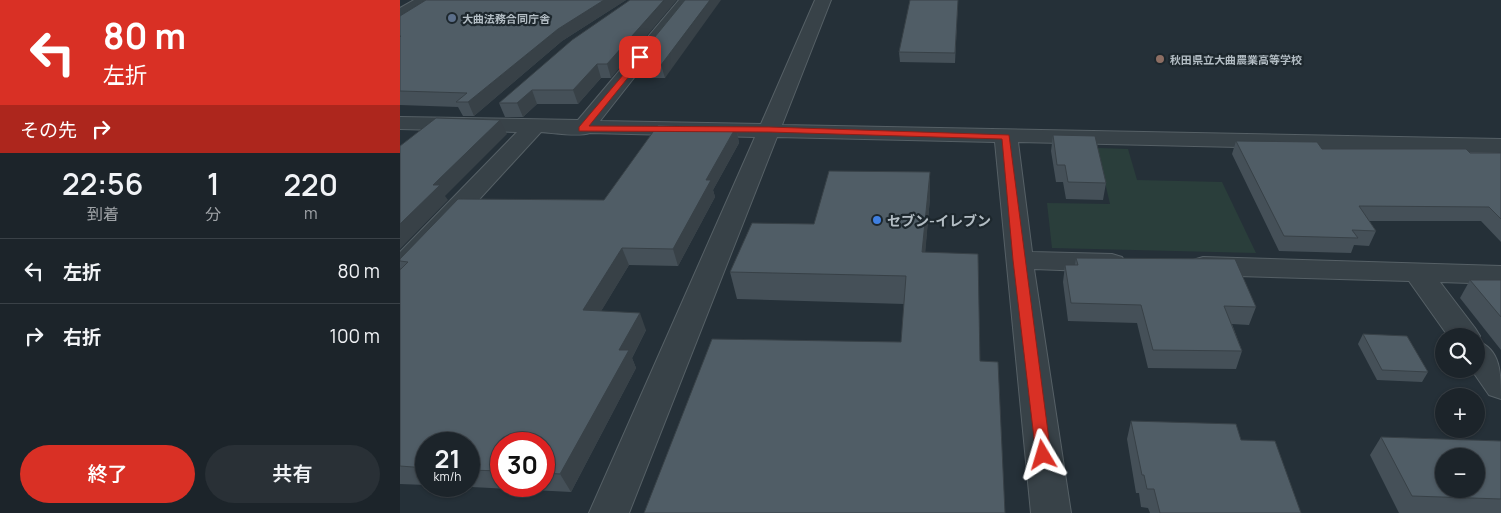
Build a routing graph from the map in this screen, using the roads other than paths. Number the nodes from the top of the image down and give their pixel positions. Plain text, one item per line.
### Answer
1 (425, 0) edge
2 (687, 0) edge
3 (823, 0) edge
4 (400, 14) edge
5 (500, 108) edge
6 (400, 123) edge
7 (479, 126) junction
8 (533, 128) junction
9 (582, 129) junction
10 (769, 129) junction
11 (1006, 137) junction
12 (1501, 146) edge
13 (1019, 260) junction
14 (1139, 264) edge
15 (1178, 266) edge
16 (400, 269) edge
17 (1418, 274) junction
18 (1501, 276) edge
19 (1458, 328) edge
20 (1485, 364) edge
21 (1501, 386) edge
22 (609, 513) edge
23 (1051, 513) edge

1 - 4 street
2 - 9 street
3 - 10 street
5 - 7 street
6 - 7 street
7 - 8 street
8 - 9 street
8 - 16 street
9 - 10 street
10 - 11 street
10 - 22 street
11 - 12 street
11 - 13 street
13 - 14 street
13 - 23 street
15 - 17 street
17 - 18 street
17 - 19 street
20 - 21 street

